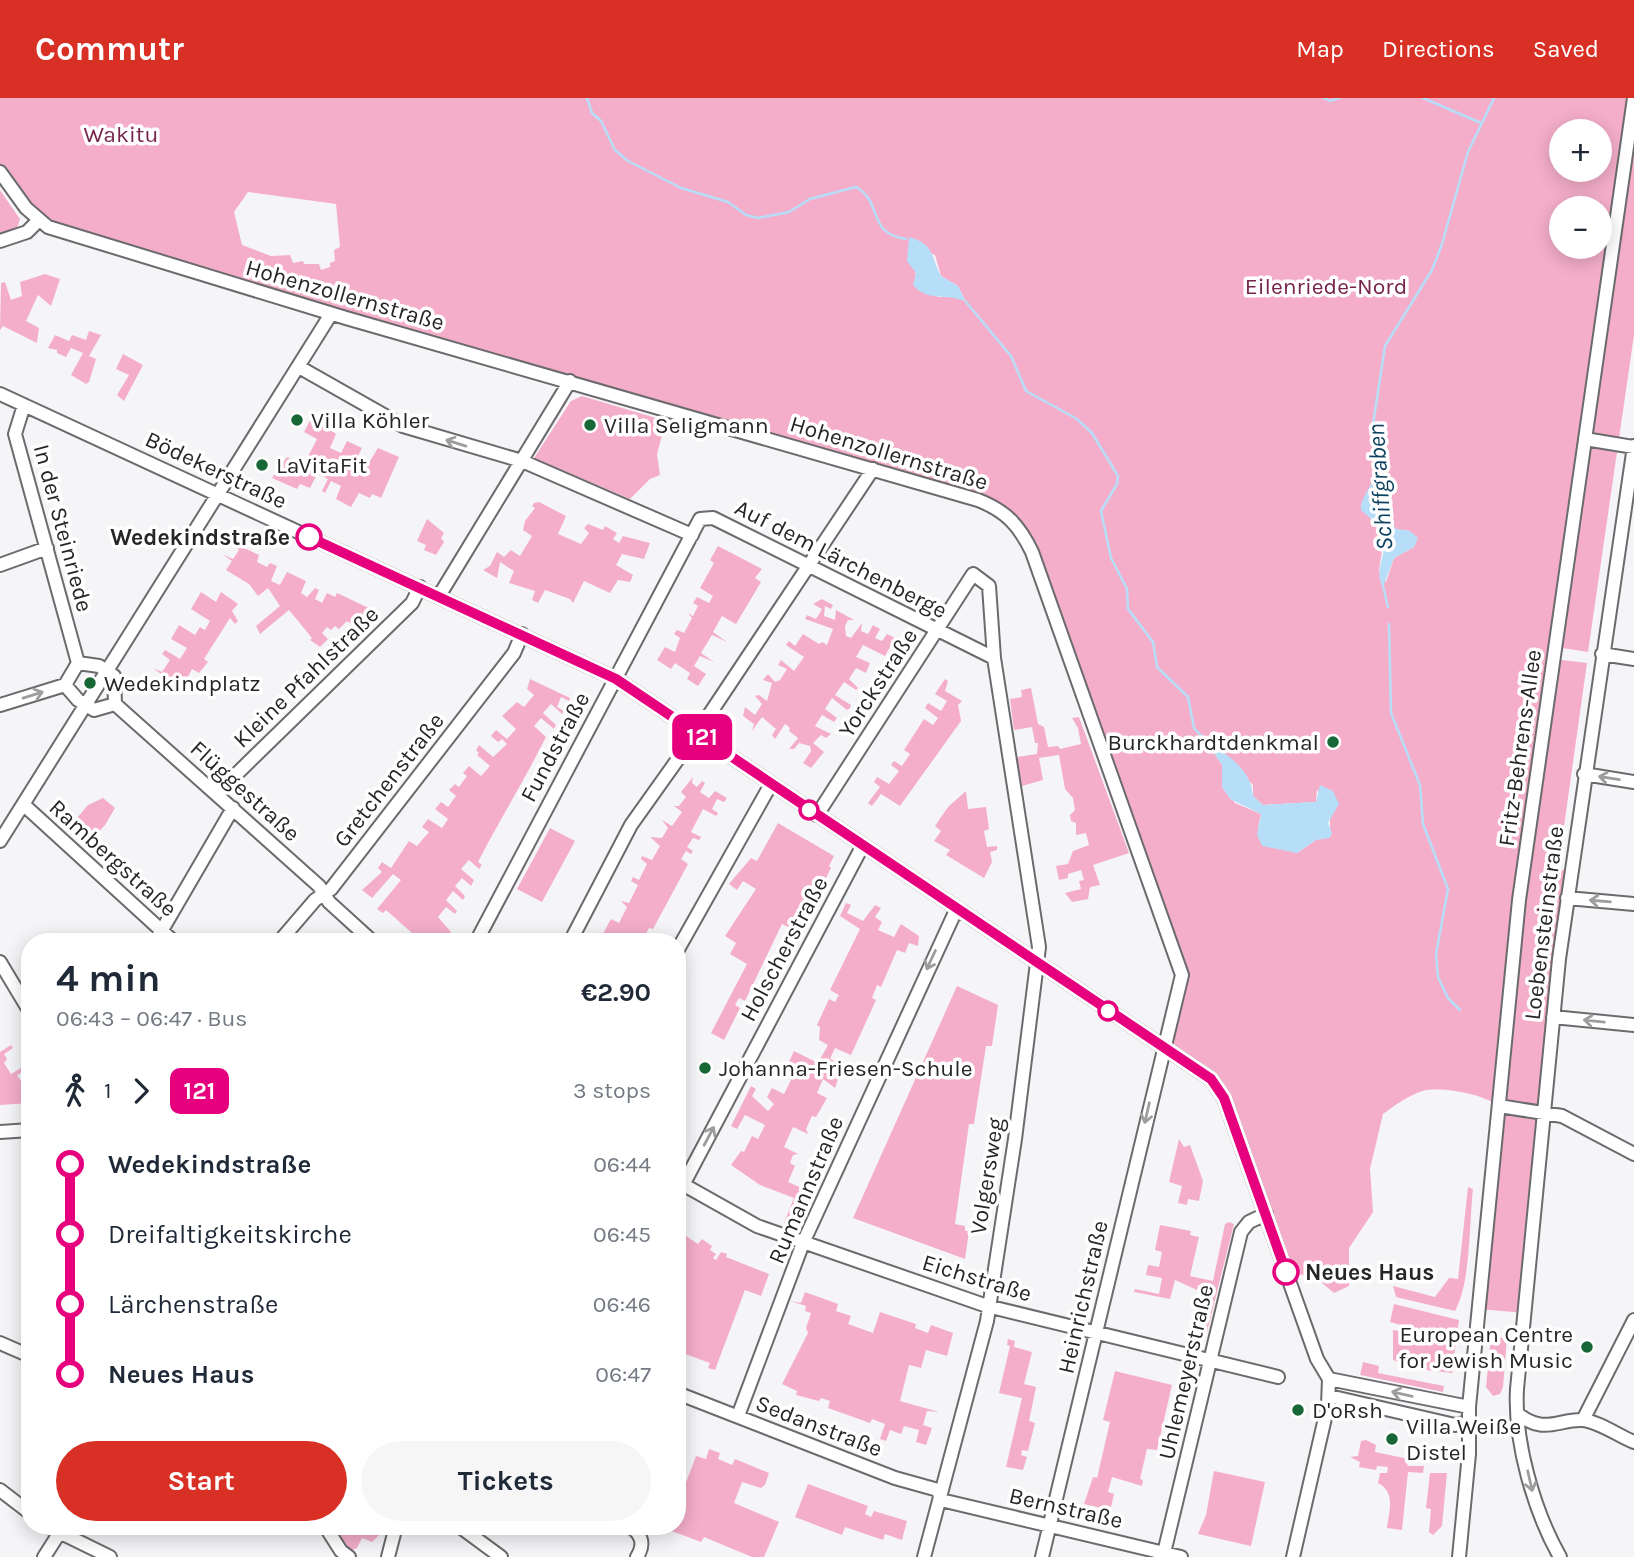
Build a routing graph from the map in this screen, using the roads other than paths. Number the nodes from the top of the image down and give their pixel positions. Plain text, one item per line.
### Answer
1 (1634, 98) edge
2 (0, 172) edge
3 (43, 224) junction
4 (0, 242) edge
5 (331, 314) junction
6 (299, 367) junction
7 (570, 382) junction
8 (0, 394) edge
9 (24, 405) junction
10 (1585, 439) junction
11 (1634, 447) edge
12 (522, 461) junction
13 (873, 469) junction
14 (219, 494) junction
15 (692, 535) junction
16 (47, 548) junction
17 (0, 565) edge
18 (809, 566) junction
19 (973, 574) joint
20 (420, 587) junction
21 (439, 596) junction
22 (937, 631) junction
23 (522, 634) junction
24 (1602, 654) junction
25 (994, 658) junction
26 (1634, 659) edge
27 (78, 663) junction
28 (107, 671) junction
29 (616, 679) junction
30 (65, 685) junction
31 (115, 704) junction
32 (0, 705) edge
33 (85, 705) junction
34 (696, 734) junction
35 (1584, 774) junction
36 (1634, 782) edge
37 (771, 784) junction
38 (217, 793) junction
39 (24, 805) junction
40 (233, 808) junction
41 (817, 815) junction
42 (0, 841) edge
43 (863, 845) junction
44 (324, 894) junction
45 (1567, 898) junction
46 (1634, 904) edge
47 (957, 908) junction
48 (155, 933) edge
49 (161, 933) edge
50 (287, 933) edge
51 (364, 933) edge
52 (480, 933) edge
53 (575, 933) edge
54 (686, 935) edge
55 (0, 962) edge
56 (1037, 963) junction
57 (21, 997) edge
58 (1553, 1017) junction
59 (1634, 1025) edge
60 (1163, 1047) junction
61 (1499, 1106) junction
62 (1544, 1111) junction
63 (21, 1131) edge
64 (0, 1132) edge
65 (1634, 1154) edge
66 (686, 1172) edge
67 (686, 1186) edge
68 (1266, 1214) junction
69 (803, 1243) junction
70 (987, 1306) junction
71 (1634, 1320) edge
72 (1096, 1334) junction
73 (0, 1343) edge
74 (21, 1352) edge
75 (1210, 1361) junction
76 (1278, 1377) dead end
77 (1329, 1379) junction
78 (686, 1396) edge
79 (1329, 1396) junction
80 (1469, 1407) junction
81 (1517, 1411) junction
82 (738, 1416) junction
83 (1583, 1420) junction
84 (1468, 1422) junction
85 (1634, 1442) edge
86 (0, 1490) edge
87 (941, 1500) junction
88 (21, 1506) edge
89 (1050, 1525) junction
90 (60, 1535) edge
91 (75, 1535) edge
92 (331, 1535) edge
93 (394, 1535) edge
94 (471, 1535) edge
95 (639, 1535) edge
96 (1164, 1553) junction
97 (44, 1557) edge
98 (110, 1557) edge
99 (349, 1557) edge
100 (388, 1557) edge
101 (501, 1557) edge
102 (637, 1557) edge
103 (924, 1557) edge
104 (1042, 1557) edge
105 (1181, 1557) edge
106 (1293, 1557) edge
107 (1459, 1557) edge
108 (1560, 1557) edge

1 - 10 street, Fritz-Behrens-Allee
2 - 3 street
3 - 4 street
3 - 5 street, Hohenzollernstraße
5 - 6 street
5 - 7 street, Hohenzollernstraße
12 -> 6 street
6 - 14 street
7 - 12 street
7 - 13 street, Hohenzollernstraße
8 - 9 street, Bödekerstraße
9 - 14 street, Bödekerstraße
9 - 16 street, In der Steinriede
10 - 11 street
10 - 61 street, Fritz-Behrens-Allee
11 - 24 street, Loebensteinstraße
12 - 15 street
12 - 21 street
13 - 18 street
13 - 60 street, Hohenzollernstraße
14 - 20 street, Bödekerstraße
14 - 28 street
15 - 18 street, Auf dem Lärchenberge
15 - 29 street, Fundstraße
16 - 17 street
16 - 27 street, In der Steinriede
18 - 22 street, Auf dem Lärchenberge
18 - 34 street
19 - 22 street, Yorckstraße
19 - 25 street, Volgersweg
20 - 21 street, Bödekerstraße
20 - 38 street, Kleine Pfahlstraße
21 - 23 street, Bödekerstraße
22 - 25 street, Auf dem Lärchenberge
22 - 41 street, Yorckstraße
23 - 29 street, Bödekerstraße
23 - 44 street, Gretchenstraße
24 - 26 street
24 - 35 street, Loebensteinstraße
25 - 56 street, Volgersweg
27 - 28 street
27 - 30 street
28 - 31 street
28 - 33 street
29 - 34 street, Bödekerstraße
29 - 52 street, Fundstraße
32 -> 30 street
30 - 33 street
31 - 33 street
31 - 38 street, Flüggestraße
33 - 39 street
34 - 37 street, Bödekerstraße
34 - 53 street
36 -> 35 street
35 - 45 street, Loebensteinstraße
37 - 41 street, Bödekerstraße
37 - 54 street
38 - 40 street, Flüggestraße
39 - 42 street
39 - 48 street, Rambergstraße
40 - 44 street, Flüggestraße
40 - 49 street
41 - 43 street, Bödekerstraße
43 - 47 street, Bödekerstraße
66 -> 43 street, Holscherstraße
44 - 50 street, Gretchenstraße
44 - 51 street, Flüggestraße
46 -> 45 street
45 - 58 street, Loebensteinstraße
47 - 56 street, Bödekerstraße
47 -> 69 street, Rumannstraße
55 - 57 street
56 - 60 street, Bödekerstraße
56 - 70 street, Volgersweg
59 -> 58 street
58 - 62 street, Loebensteinstraße
60 - 68 street
60 -> 72 street, Heinrichstraße
61 - 62 street
61 - 80 street, Fritz-Behrens-Allee
62 - 65 street
62 - 81 street, Loebensteinstraße
63 - 64 street
67 - 69 street, Eichstraße
68 - 75 street, Uhlemeyerstraße
68 - 77 street
69 - 70 street, Eichstraße
69 - 82 street, Rumannstraße
70 - 72 street, Eichstraße
70 - 87 street, Volgersweg
71 - 83 street
72 - 75 street, Eichstraße
72 - 89 street, Heinrichstraße
73 - 74 street
75 - 76 street, Eichstraße
75 - 96 street, Uhlemeyerstraße
77 - 79 street
80 -> 77 street
78 - 82 street, Sedanstraße
79 - 84 street
79 - 106 street
80 - 84 street
81 - 83 street
81 -> 108 street, Loebensteinstraße
82 - 87 street, Sedanstraße
83 - 85 street
84 - 107 street
86 - 88 street
87 - 89 street, Bernstraße
87 - 103 street, Volgersweg
89 - 96 street, Bernstraße
89 - 104 street, Heinrichstraße
90 - 97 street
91 - 98 street
92 - 99 street
93 - 100 street
94 - 101 street
95 - 102 street
96 - 105 street, Bernstraße

